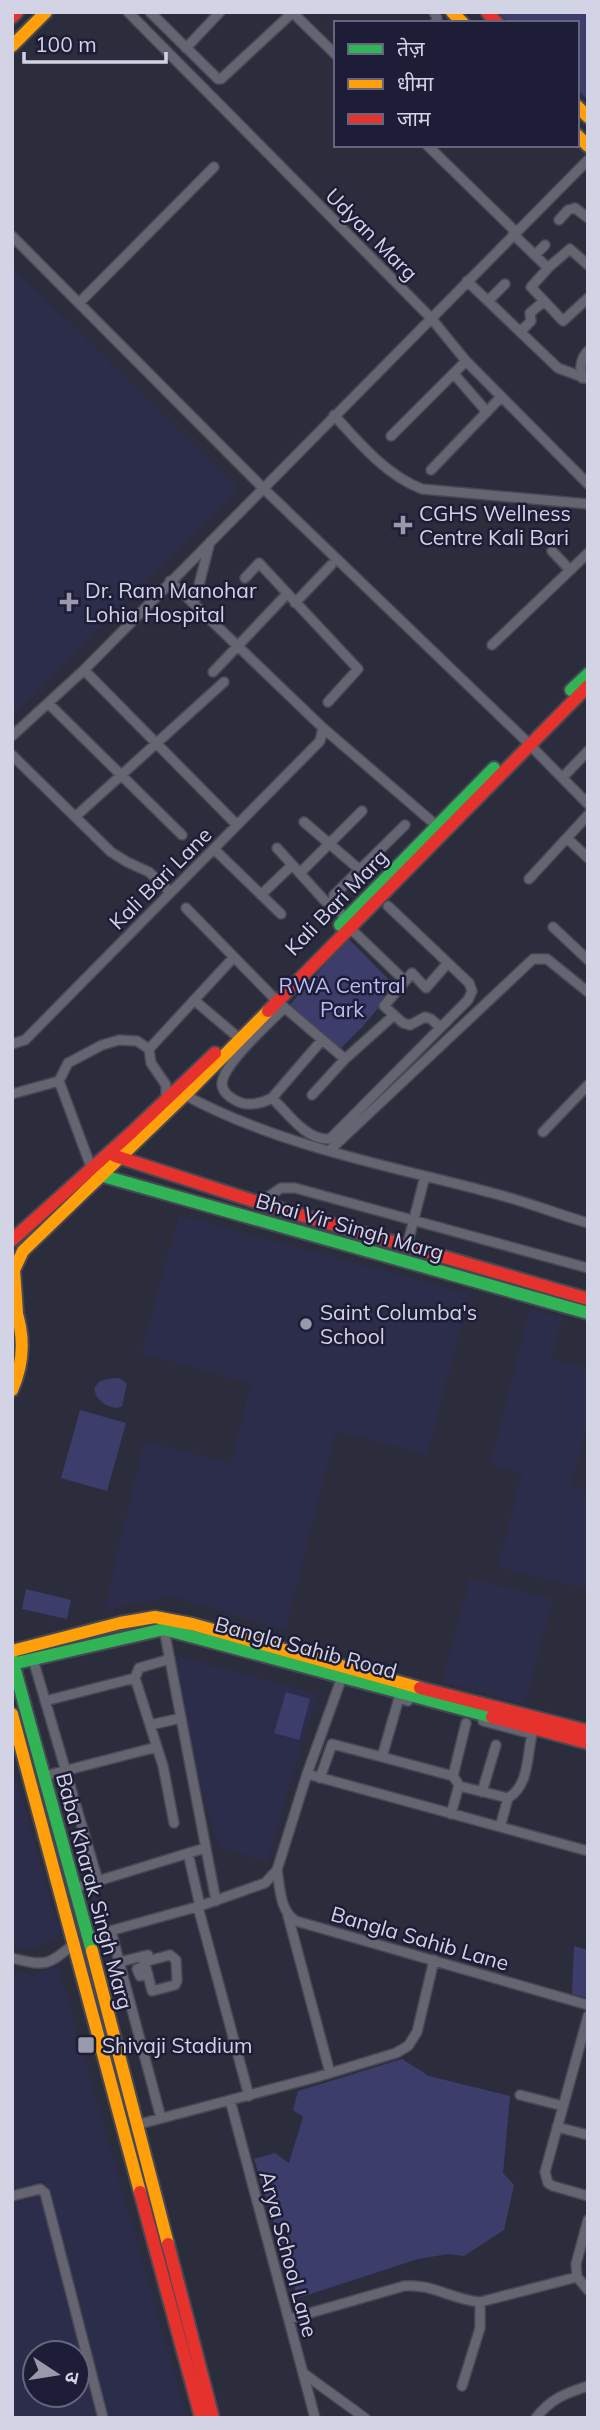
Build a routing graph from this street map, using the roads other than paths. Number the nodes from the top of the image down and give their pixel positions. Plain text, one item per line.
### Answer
1 (17, 12) edge
2 (46, 12) edge
3 (128, 12) edge
4 (220, 12) edge
5 (292, 12) edge
6 (155, 14) edge
7 (12, 17) edge
8 (144, 29) junction
9 (12, 46) edge
10 (186, 48) junction
11 (334, 53) edge
12 (430, 147) edge
13 (588, 160) edge
14 (214, 167) dead end
15 (588, 218) edge
16 (559, 220) dead end
17 (514, 233) junction
18 (12, 236) edge
19 (545, 245) dead end
20 (535, 255) junction
21 (588, 265) edge
22 (548, 268) junction
23 (467, 281) junction
24 (505, 284) dead end
25 (488, 300) junction
26 (543, 302) junction
27 (586, 302) edge
28 (79, 303) junction
29 (431, 318) junction
30 (520, 332) junction
31 (588, 351) edge
32 (466, 361) junction
33 (454, 373) junction
34 (585, 379) edge
35 (501, 397) junction
36 (487, 412) junction
37 (334, 415) junction
38 (391, 436) dead end
39 (431, 470) dead end
40 (588, 484) edge
41 (262, 488) junction
42 (588, 504) edge
43 (210, 540) junction
44 (552, 551) dead end
45 (588, 553) edge
46 (331, 565) dead end
47 (570, 570) junction
48 (245, 578) dead end
49 (170, 581) junction
50 (287, 594) junction
51 (296, 603) junction
52 (194, 604) junction
53 (492, 645) dead end
54 (238, 646) junction
55 (84, 670) junction
56 (213, 672) dead end
57 (588, 674) edge
58 (224, 682) dead end
59 (588, 686) edge
60 (328, 702) dead end
61 (48, 703) junction
62 (323, 728) junction
63 (12, 736) edge
64 (526, 741) junction
65 (157, 743) junction
66 (588, 751) edge
67 (12, 755) edge
68 (121, 775) junction
69 (562, 778) junction
70 (587, 800) edge
71 (362, 811) dead end
72 (588, 815) edge
73 (75, 817) junction
74 (303, 822) dead end
75 (237, 825) junction
76 (405, 825) dead end
77 (437, 826) junction
78 (182, 835) dead end
79 (567, 838) junction
80 (330, 845) junction
81 (276, 848) dead end
82 (214, 849) junction
83 (588, 858) edge
84 (292, 865) junction
85 (360, 870) junction
86 (300, 873) junction
87 (529, 879) dead end
88 (170, 892) junction
89 (261, 895) junction
90 (325, 901) dead end
91 (388, 905) dead end
92 (186, 908) dead end
93 (281, 914) dead end
94 (347, 924) junction
95 (553, 927) dead end
96 (588, 943) edge
97 (579, 952) junction
98 (234, 957) junction
99 (588, 960) edge
100 (447, 964) junction
101 (405, 981) junction
102 (588, 992) edge
103 (194, 1000) junction
104 (277, 1001) junction
105 (393, 1016) junction
106 (440, 1027) junction
107 (237, 1036) junction
108 (322, 1040) junction
109 (12, 1044) edge
110 (149, 1049) junction
111 (345, 1059) junction
112 (59, 1081) junction
113 (588, 1085) edge
114 (12, 1094) edge
115 (185, 1095) junction
116 (312, 1095) dead end
117 (272, 1098) junction
118 (168, 1105) junction
119 (543, 1132) dead end
120 (329, 1151) junction
121 (114, 1156) junction
122 (89, 1169) junction
123 (425, 1176) junction
124 (101, 1177) junction
125 (259, 1203) junction
126 (414, 1220) junction
127 (588, 1223) edge
128 (12, 1240) edge
129 (407, 1246) junction
130 (587, 1267) edge
131 (588, 1299) edge
132 (15, 1307) edge
133 (588, 1313) edge
134 (12, 1390) edge
135 (164, 1629) junction
136 (170, 1659) junction
137 (13, 1660) edge
138 (35, 1666) dead end
139 (342, 1677) junction
140 (135, 1678) junction
141 (46, 1701) junction
142 (12, 1714) edge
143 (181, 1718) junction
144 (466, 1723) dead end
145 (150, 1725) junction
146 (588, 1731) edge
147 (588, 1743) edge
148 (496, 1745) dead end
149 (157, 1747) junction
150 (382, 1757) junction
151 (66, 1770) junction
152 (307, 1774) junction
153 (44, 1776) junction
154 (453, 1776) junction
155 (320, 1778) junction
156 (459, 1786) junction
157 (482, 1791) junction
158 (508, 1798) junction
159 (451, 1814) junction
160 (174, 1823) dead end
161 (500, 1827) junction
162 (205, 1848) junction
163 (588, 1851) edge
164 (188, 1853) junction
165 (277, 1870) junction
166 (98, 1881) junction
167 (75, 1888) junction
168 (215, 1901) junction
169 (199, 1906) junction
170 (288, 1916) junction
171 (111, 1931) junction
172 (88, 1937) junction
173 (75, 1943) junction
174 (174, 1948) dead end
175 (12, 1958) edge
176 (434, 1960) junction
177 (119, 1962) junction
178 (588, 2006) edge
179 (588, 2016) edge
180 (330, 2073) junction
181 (520, 2095) dead end
182 (249, 2096) junction
183 (230, 2100) junction
184 (563, 2106) junction
185 (161, 2118) junction
186 (136, 2125) junction
187 (557, 2127) junction
188 (588, 2135) edge
189 (12, 2196) edge
190 (588, 2196) edge
191 (588, 2220) edge
192 (577, 2277) junction
193 (588, 2290) edge
194 (480, 2302) junction
195 (289, 2319) junction
196 (303, 2373) junction
197 (462, 2386) dead end
198 (588, 2386) edge
199 (103, 2418) edge
200 (201, 2418) edge
201 (213, 2418) edge
202 (315, 2418) edge
203 (365, 2418) edge
204 (536, 2418) edge

1 - 7 street
2 - 9 street
3 - 8 street, Udyan Marg
4 - 10 street
5 - 10 street
5 - 11 street
6 - 8 street
6 - 10 street
8 - 29 street, Udyan Marg
12 - 17 street
13 - 17 street
14 - 28 street
15 - 16 street
17 - 20 street
17 - 23 street
18 - 28 street
19 - 20 street
20 - 22 street
21 - 22 street
22 - 26 street
23 - 25 street
23 - 29 street
24 - 25 street
25 - 30 street
26 - 27 street
26 - 30 street
28 - 41 street
29 - 32 street, Udyan Marg
29 - 37 street
30 - 34 street
31 - 34 street
32 - 33 street
32 - 35 street, Udyan Marg
33 - 36 street
33 - 38 street
35 - 36 street
35 - 40 street, Udyan Marg
36 - 39 street
37 - 41 street
37 - 42 street
41 - 43 street
41 - 64 street
43 - 49 street
43 - 52 street
44 - 47 street
45 - 47 street
46 - 51 street
47 - 53 street
48 - 50 street
49 - 52 street
49 - 55 street
50 - 51 street
50 - 54 street
51 - 60 street
52 - 54 street
54 - 56 street
54 - 62 street
55 - 61 street
55 - 65 street
57 - 64 street, Kali Bari Marg
58 - 65 street
59 - 64 street, Kali Bari Marg
61 - 63 street
61 - 68 street
62 - 75 street, Kali Bari Lane
62 - 77 street
64 - 69 street
64 - 77 street, Kali Bari Marg
64 - 94 street, Kali Bari Marg
65 - 68 street
65 - 75 street
66 - 69 street
67 - 73 street
68 - 73 street
68 - 78 street
69 - 70 street
71 - 80 street
72 - 79 street
73 - 88 street
74 - 80 street
75 - 82 street, Kali Bari Lane
76 - 85 street
77 - 94 street, Kali Bari Marg
79 - 83 street
79 - 87 street
80 - 85 street
80 - 86 street
81 - 84 street
82 - 88 street, Kali Bari Lane
82 - 89 street
84 - 86 street
84 - 89 street
85 - 94 street
86 - 90 street
88 - 109 street, Kali Bari Lane
89 - 93 street
91 - 100 street
92 - 98 street
94 - 101 street
94 - 104 street, Kali Bari Marg
95 - 97 street
96 - 97 street
97 - 99 street
98 - 103 street
98 - 104 street
100 - 101 street
100 - 106 street
101 - 105 street
102 - 120 street
103 - 107 street
103 - 110 street
104 - 107 street, Kali Bari Marg
104 - 108 street
104 - 117 street
105 - 106 street
105 - 111 street
106 - 117 street
107 - 115 street, Kali Bari Marg
107 - 118 street, Kali Bari Marg
108 - 111 street
108 - 117 street
110 - 112 street
110 - 118 street
111 - 116 street
112 - 114 street
112 - 122 street
113 - 119 street
115 - 118 street, Kali Bari Marg
115 - 120 street
118 - 121 street, Kali Bari Marg
120 - 123 street
121 - 122 street
121 - 124 street
121 - 125 street, Bhai Vir Singh Marg
122 - 124 street, Bhai Vir Singh Marg
122 - 128 street
123 - 126 street
123 - 127 street
124 - 132 street
124 - 133 street, Bhai Vir Singh Marg
125 - 126 street
125 - 129 street, Bhai Vir Singh Marg
126 - 129 street
126 - 130 street
129 - 131 street, Bhai Vir Singh Marg
132 - 134 street
135 - 136 street
135 - 137 street, Bangla Sahib Road
135 - 139 street, Bangla Sahib Road
136 - 140 street
136 - 143 street
137 - 146 street, Bangla Sahib Road
137 - 153 street, Baba Kharak Singh Marg
138 - 141 street
139 - 147 street, Bangla Sahib Road
139 - 152 street
140 - 141 street
140 - 145 street
141 - 151 street
142 - 173 street, Baba Kharak Singh Marg
143 - 145 street
143 - 162 street
144 - 154 street
145 - 149 street
148 - 157 street
149 - 151 street
149 - 160 street
150 - 154 street
150 - 155 street
150 - 158 street
151 - 153 street
151 - 166 street
152 - 155 street
152 - 165 street
153 - 167 street, Baba Kharak Singh Marg
154 - 156 street
155 - 159 street
156 - 157 street
156 - 159 street
157 - 158 street
158 - 161 street
159 - 161 street
161 - 163 street
162 - 164 street
162 - 168 street
164 - 166 street
164 - 169 street
165 - 168 street
165 - 170 street
166 - 167 street
167 - 172 street, Baba Kharak Singh Marg
168 - 169 street
169 - 171 street
169 - 182 street
170 - 176 street, Bangla Sahib Lane
170 - 180 street
171 - 172 street
171 - 177 street
172 - 186 street, Baba Kharak Singh Marg
173 - 175 street
173 - 200 street, Baba Kharak Singh Marg
174 - 177 street
176 - 178 street, Bangla Sahib Lane
176 - 180 street
177 - 185 street
179 - 184 street
180 - 182 street
181 - 184 street
182 - 183 street
183 - 185 street
183 - 195 street, Arya School Lane
184 - 187 street
185 - 186 street
186 - 201 street, Baba Kharak Singh Marg
187 - 188 street
187 - 190 street
189 - 199 street
191 - 192 street
192 - 193 street
192 - 194 street
194 - 195 street
194 - 197 street
195 - 196 street, Arya School Lane
196 - 202 street, Arya School Lane
196 - 203 street
198 - 204 street

